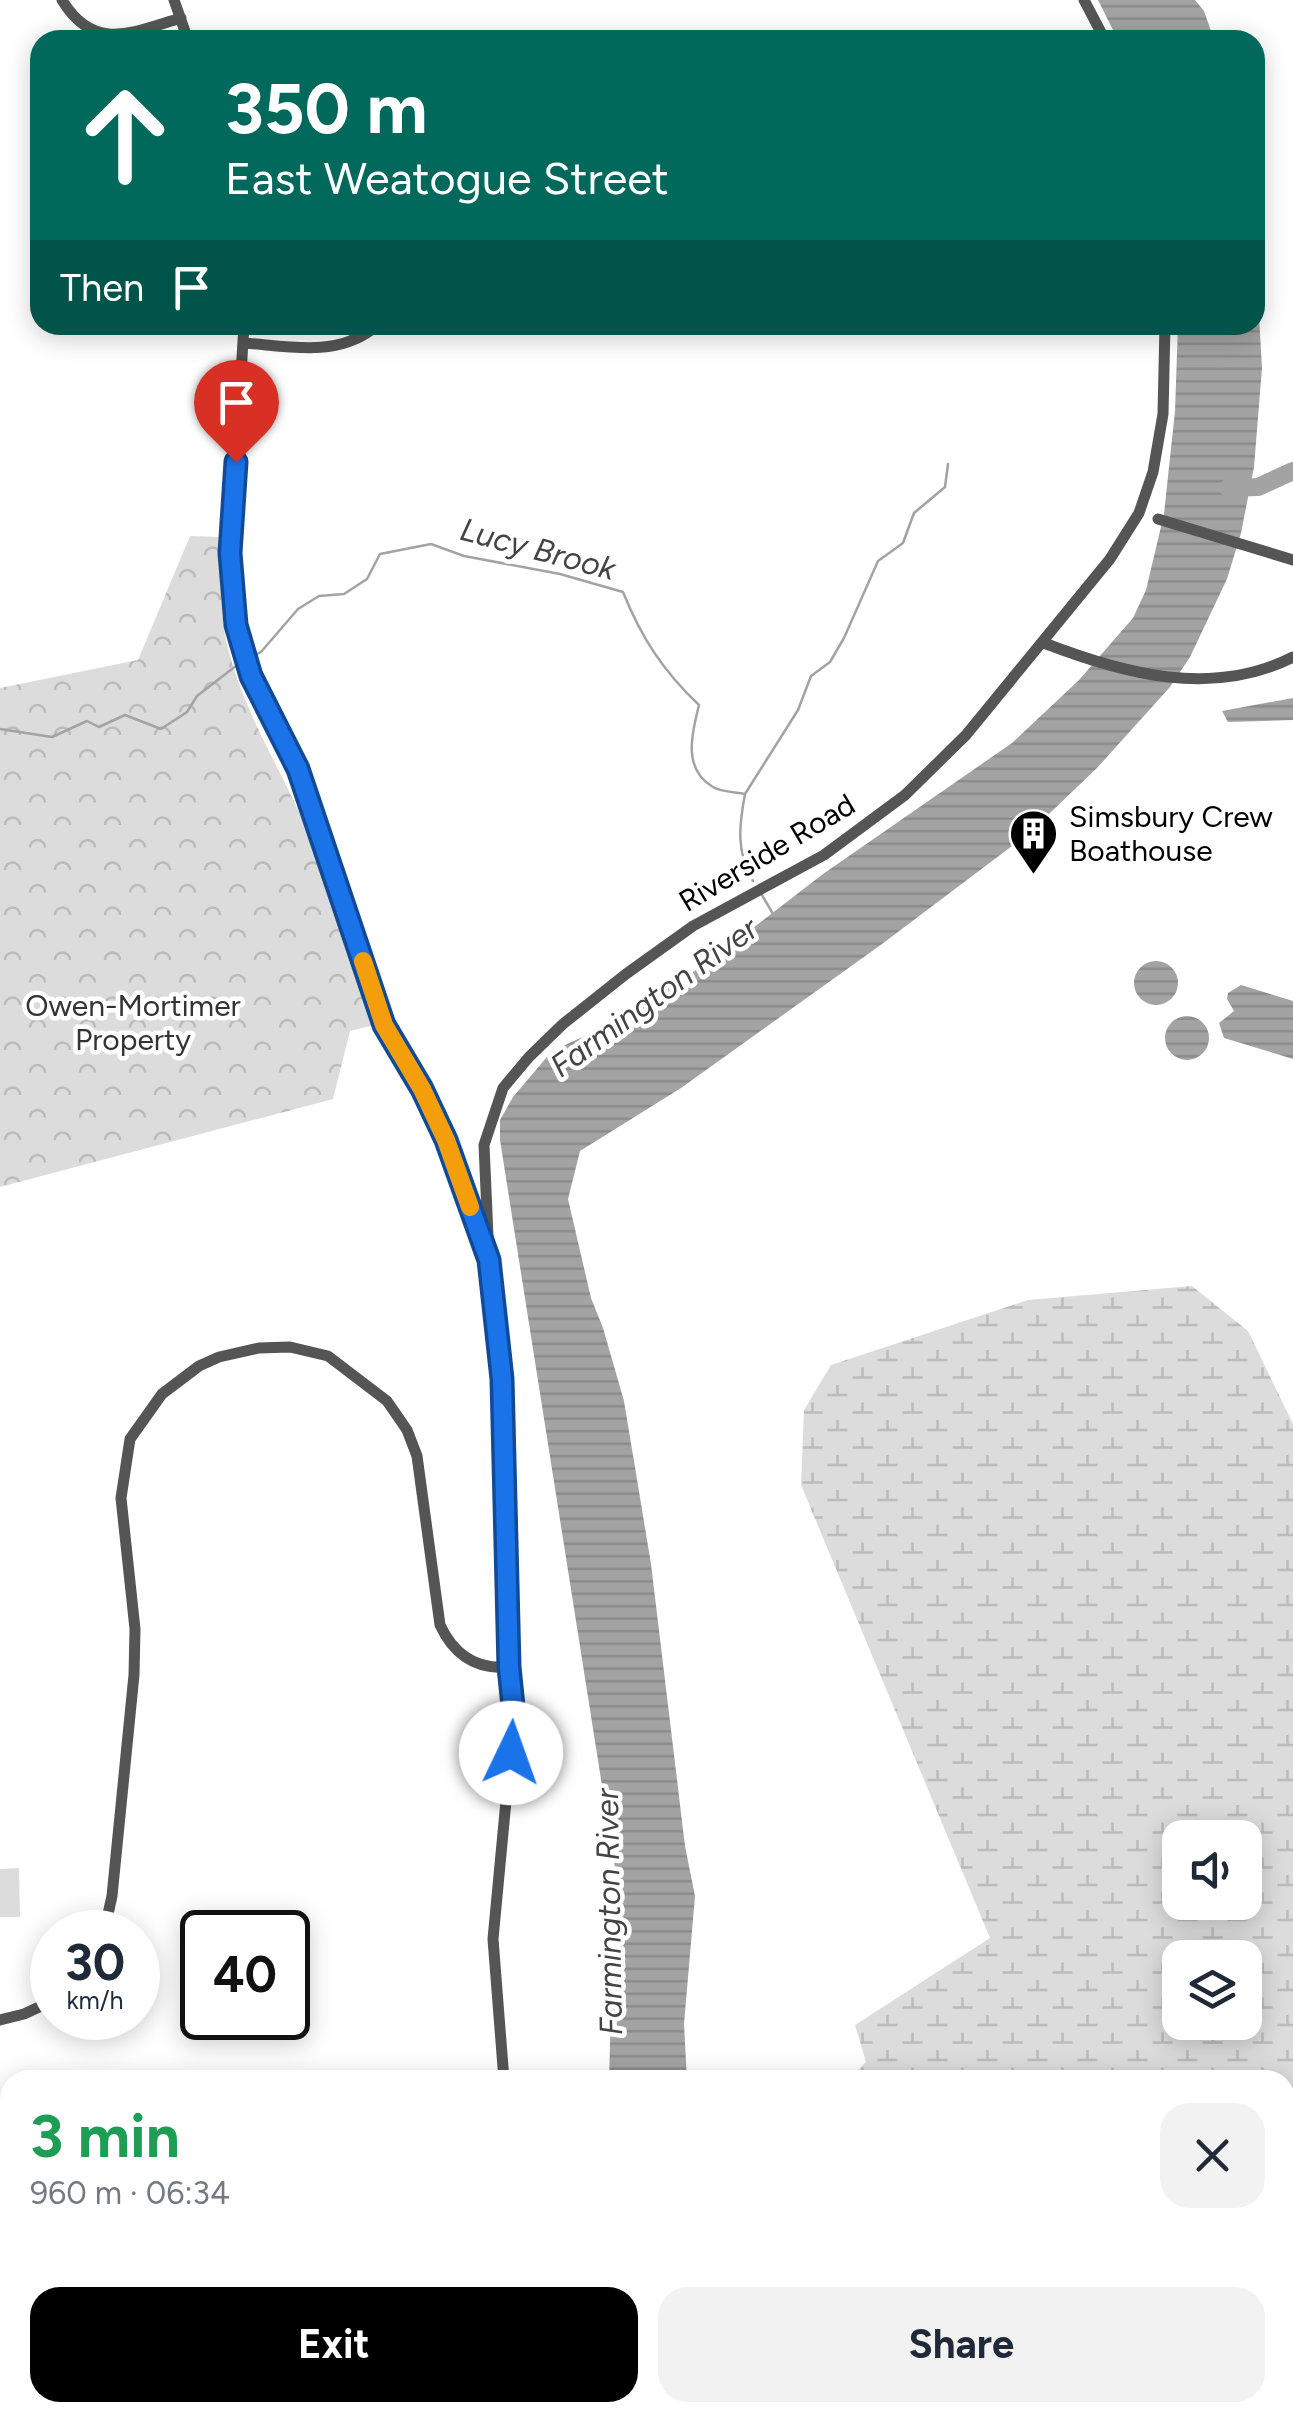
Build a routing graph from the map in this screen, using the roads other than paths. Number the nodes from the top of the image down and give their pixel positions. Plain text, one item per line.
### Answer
1 (62, 0) edge
2 (174, 0) edge
3 (1084, 0) edge
4 (181, 18) junction
5 (92, 30) edge
6 (140, 30) edge
7 (185, 30) edge
8 (1100, 30) edge
9 (244, 335) edge
10 (364, 335) edge
11 (1164, 335) edge
12 (244, 343) junction
13 (1158, 519) dead end
14 (1293, 560) edge
15 (1044, 643) junction
16 (1293, 657) edge
17 (489, 1260) junction
18 (509, 1667) junction
19 (109, 1910) edge
20 (30, 2011) edge
21 (0, 2020) edge
22 (503, 2070) edge

1 - 5 street
2 - 4 street
3 - 8 street
4 - 6 street
4 - 7 street
9 - 12 street
10 - 12 street
11 - 15 street, Riverside Road
12 - 17 street
13 - 14 street
15 - 16 street
15 - 17 street, Riverside Road
17 - 18 street
18 - 19 street
18 - 22 street
20 - 21 street

